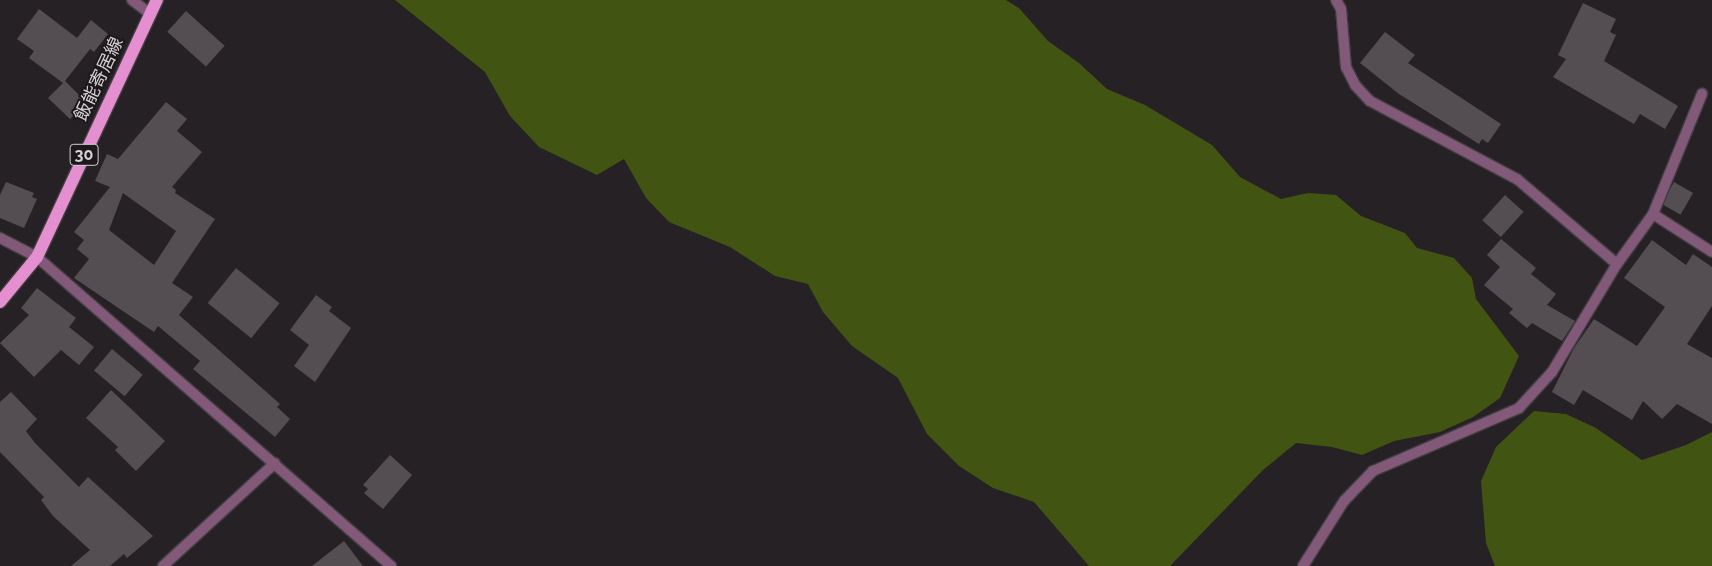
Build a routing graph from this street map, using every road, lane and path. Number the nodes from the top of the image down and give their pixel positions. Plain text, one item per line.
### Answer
1 (132, 0) edge
2 (157, 0) edge
3 (1336, 0) edge
4 (150, 13) junction
5 (1702, 94) dead end
6 (1653, 214) junction
7 (0, 238) edge
8 (1712, 252) edge
9 (37, 257) junction
10 (1617, 264) junction
11 (0, 302) edge
12 (275, 463) junction
13 (163, 566) edge
14 (391, 566) edge
15 (1303, 566) edge

1 - 4 street
2 - 4 main road, 飯能寄居線 / 30
3 - 10 street
4 - 9 main road, 飯能寄居線 / 30
5 - 6 street
6 - 8 street
6 - 10 street
7 - 9 street
9 - 11 main road, 飯能寄居線 / 30
9 - 12 street
10 - 15 street
12 - 13 street
12 - 14 street

